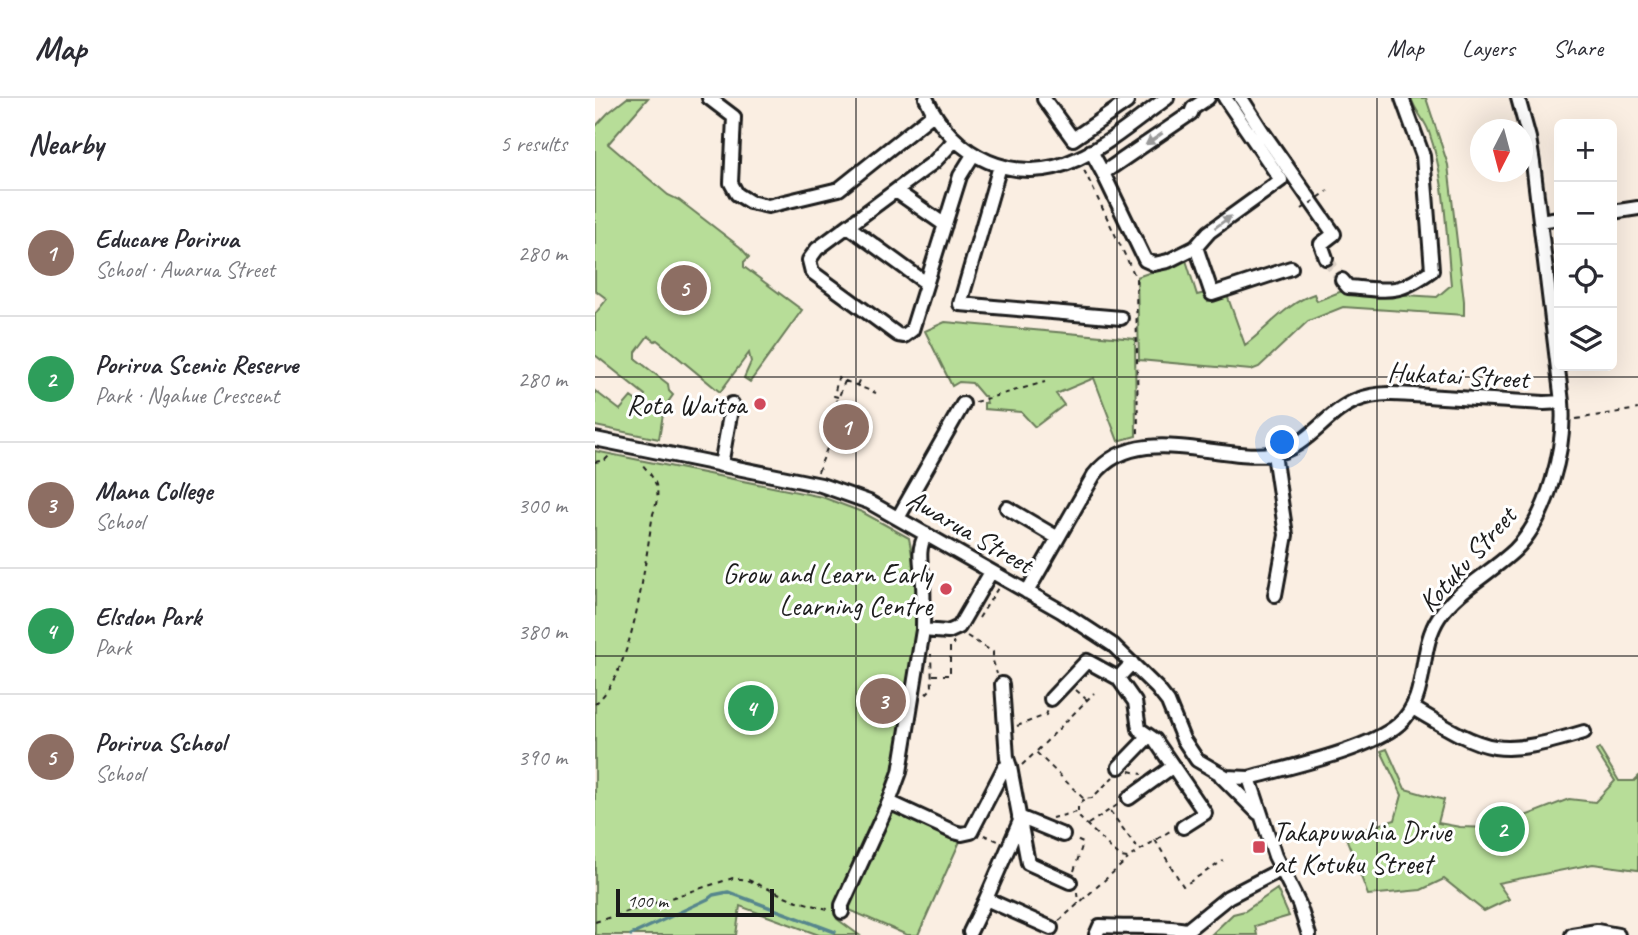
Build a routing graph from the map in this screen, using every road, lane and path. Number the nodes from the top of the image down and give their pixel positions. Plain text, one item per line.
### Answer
1 (709, 98) edge
2 (926, 98) edge
3 (1167, 98) edge
4 (1208, 98) edge
5 (1225, 98) edge
6 (1241, 98) edge
7 (1402, 98) edge
8 (1518, 98) edge
9 (1044, 99) edge
10 (1125, 100) edge
11 (1234, 104) edge
12 (933, 114) junction
13 (1138, 118) junction
14 (1084, 131) junction
15 (1264, 135) junction
16 (954, 141) junction
17 (1093, 149) junction
18 (973, 155) junction
19 (1270, 164) junction
20 (1000, 166) junction
21 (1101, 169) junction
22 (1084, 170) dead end
23 (896, 191) junction
24 (1328, 191) dead end
25 (1638, 208) edge
26 (1303, 209) dead end
27 (1617, 211) edge
28 (1554, 219) edge
29 (1540, 221) junction
30 (945, 225) junction
31 (849, 227) junction
32 (1196, 247) junction
33 (1326, 258) dead end
34 (1291, 268) dead end
35 (1342, 280) tunnel mouth
36 (926, 283) junction
37 (1121, 317) dead end
38 (861, 376) dead end
39 (845, 381) junction
40 (1045, 382) dead end
41 (857, 386) junction
42 (876, 393) dead end
43 (839, 398) junction
44 (1562, 402) junction
45 (732, 404) dead end
46 (964, 404) joint
47 (1638, 409) edge
48 (1575, 419) dead end
49 (833, 429) dead end
50 (847, 436) junction
51 (1137, 436) dead end
52 (831, 437) junction
53 (595, 439) edge
54 (859, 441) dead end
55 (843, 442) junction
56 (611, 453) dead end
57 (1274, 454) junction
58 (640, 459) dead end
59 (595, 461) edge
60 (722, 465) junction
61 (818, 473) dead end
62 (1007, 508) dead end
63 (898, 518) junction
64 (926, 534) junction
65 (1058, 538) junction
66 (992, 572) junction
67 (1027, 593) junction
68 (1275, 595) dead end
69 (923, 630) junction
70 (966, 635) dead end
71 (954, 642) dead end
72 (1132, 663) junction
73 (932, 674) dead end
74 (1118, 678) junction
75 (1002, 684) joint
76 (1076, 690) dead end
77 (1094, 693) dead end
78 (1051, 699) joint
79 (1087, 700) junction
80 (595, 704) edge
81 (1413, 708) junction
82 (1005, 730) junction
83 (1584, 732) dead end
84 (1149, 736) junction
85 (1036, 752) junction
86 (1010, 767) junction
87 (1119, 767) junction
88 (1172, 767) junction
89 (1219, 775) junction
90 (1156, 778) junction
91 (1249, 778) junction
92 (1129, 797) joint
93 (1084, 799) junction
94 (889, 802) junction
95 (1110, 810) junction
96 (1078, 812) junction
97 (1261, 816) junction
98 (1020, 819) junction
99 (1087, 825) junction
100 (1044, 827) junction
101 (1183, 827) joint
102 (983, 835) dead end
103 (1063, 835) joint
104 (1154, 839) junction
105 (996, 840) dead end
106 (1138, 849) junction
107 (1006, 853) junction
108 (1128, 858) junction
109 (1223, 861) dead end
110 (1028, 863) junction
111 (1282, 869) junction
112 (1070, 882) joint
113 (986, 899) junction
114 (842, 912) joint
115 (595, 922) edge
116 (1051, 928) joint
117 (970, 932) dead end
118 (1183, 933) edge
119 (1096, 935) edge
120 (1309, 935) edge
121 (1572, 935) edge
122 (1618, 935) edge

1 - 12 street
2 - 12 street
3 - 13 street
4 -> 21 street
5 - 11 street
6 - 15 street
7 - 35 street
8 - 29 street, Kotuku Street
9 - 14 street
10 - 13 street
10 - 14 street
11 - 19 street
12 - 16 street
13 - 17 street
14 - 17 street
15 - 19 street
15 - 33 street
16 - 18 street
16 - 23 street
17 - 20 street
17 - 21 street
18 - 20 street
18 - 30 street
32 -> 19 street
20 - 37 street
21 - 32 street
22 - 51 path
23 - 30 street
23 - 31 street
24 - 26 path, bridge
25 - 27 street
28 - 29 street
29 - 44 street, Kotuku Street
30 - 36 street
31 - 36 street
31 - 36 street
32 - 34 street
38 - 41 path
39 - 41 path
39 - 43 path
39 - 43 path
40 - 46 path
41 - 42 path
43 - 52 path
44 - 57 street, Hukatai Street
44 - 81 street, Kotuku Street
45 - 60 street
46 - 63 street
47 - 48 path
49 - 50 path
50 - 54 path
50 - 55 path
50 - 55 path
52 - 55 path
52 - 61 path
53 - 60 street, Awarua Street
56 - 59 path
57 - 65 street
57 - 68 street
58 - 80 path
60 - 63 street, Awarua Street
62 - 65 street
63 - 64 street, Awarua Street
64 - 66 street, Awarua Street
64 - 69 street
65 - 67 street
66 - 67 street, Awarua Street
66 - 69 street
67 - 72 street, Awarua Street
69 - 94 street
70 - 75 path
71 - 73 path
72 - 74 street
72 - 89 street, Awarua Street
74 - 78 street
74 - 84 street
75 - 82 street
76 - 79 path
77 - 79 path
78 - 82 path
79 - 85 path
81 - 83 street
81 - 91 street
82 - 86 street
84 - 87 street
84 - 88 street
85 - 86 path
85 - 93 path
86 - 94 street
86 - 98 street
87 - 90 path
87 - 93 path
88 - 90 street
88 - 101 street
89 - 91 street
89 - 97 street, Awarua Street
90 - 92 street
91 - 97 street
92 - 95 path
93 - 96 path
94 - 114 street
95 - 99 path
95 - 106 path
96 - 99 path
96 - 100 path
97 - 111 street
98 - 100 street
98 - 107 street
98 - 110 street
99 - 108 path
100 - 103 street
101 - 104 path
102 - 105 path
103 - 112 path
104 - 106 path
104 - 109 path
106 - 108 path
107 - 110 street
107 - 113 street
108 - 116 path
110 - 112 street
111 - 118 street
111 - 120 street
113 - 116 street
113 - 117 street
114 - 115 path
118 - 119 street
121 - 122 street

